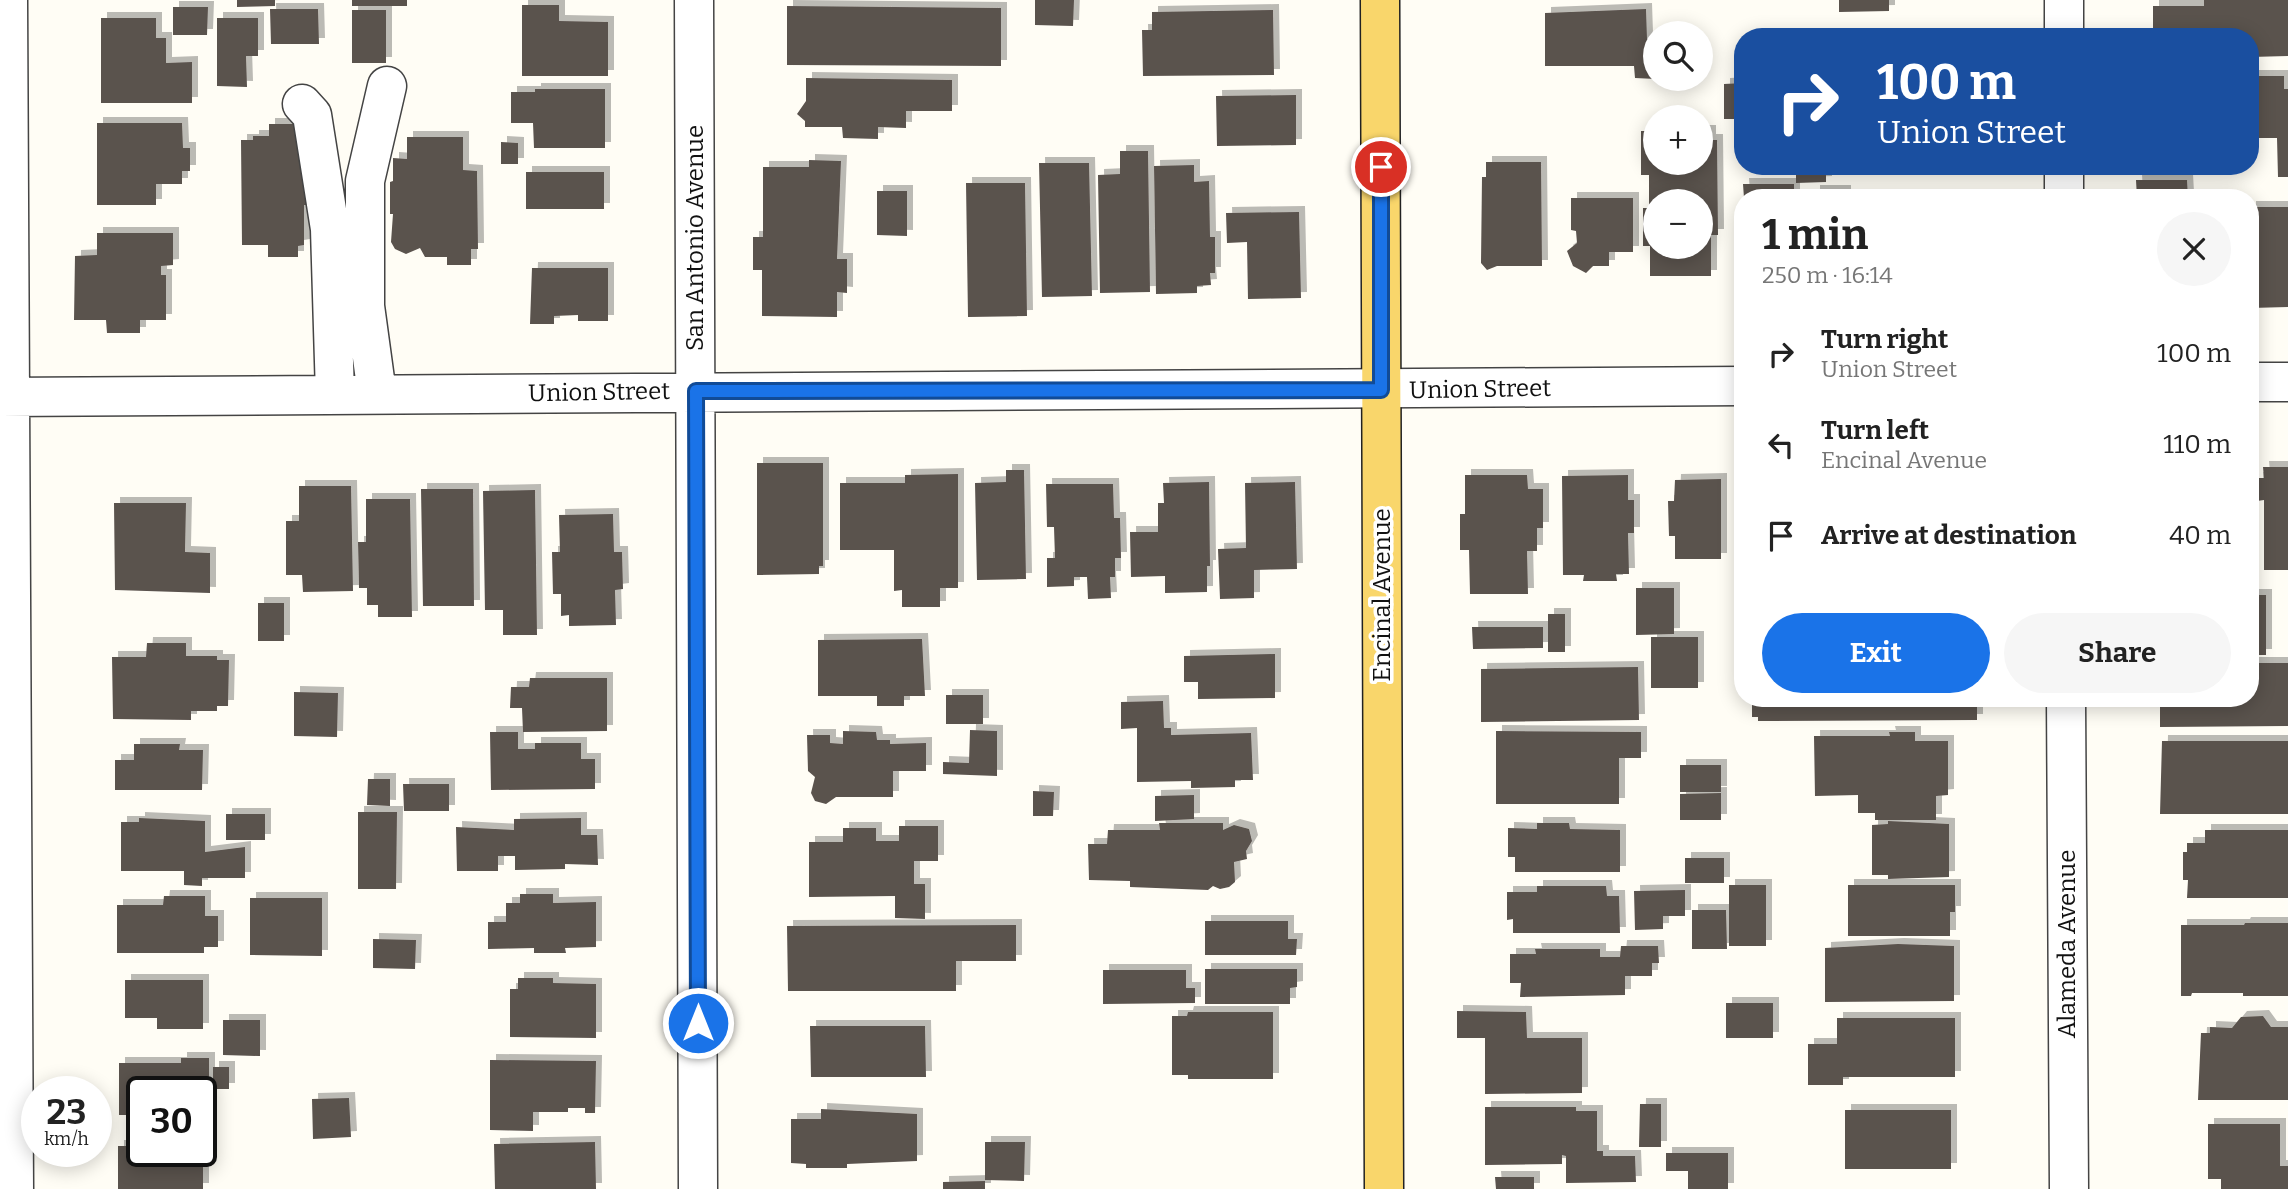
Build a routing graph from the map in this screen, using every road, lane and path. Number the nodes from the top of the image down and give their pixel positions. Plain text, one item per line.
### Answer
1 (8, 0) edge
2 (694, 0) edge
3 (1380, 0) edge
4 (2064, 0) edge
5 (2064, 28) edge
6 (387, 86) dead end
7 (302, 104) dead end
8 (2259, 382) edge
9 (2288, 382) edge
10 (1734, 386) edge
11 (1381, 390) junction
12 (696, 391) junction
13 (377, 394) junction
14 (335, 395) junction
15 (5, 397) edge
16 (2066, 707) edge
17 (14, 1189) edge
18 (698, 1189) edge
19 (1384, 1189) edge
20 (2069, 1189) edge

1 - 15 street
2 - 12 street, San Antonio Avenue
3 - 11 main road, Encinal Avenue
4 - 5 street
6 - 13 street
7 - 14 street
8 - 9 street
10 - 11 street, Union Street
11 - 12 street, Union Street
11 - 19 main road, Encinal Avenue
12 - 13 street, Union Street
12 - 18 street, San Antonio Avenue
13 - 14 street, Union Street
14 - 15 street, Union Street
15 - 17 street
16 - 20 street, Alameda Avenue

